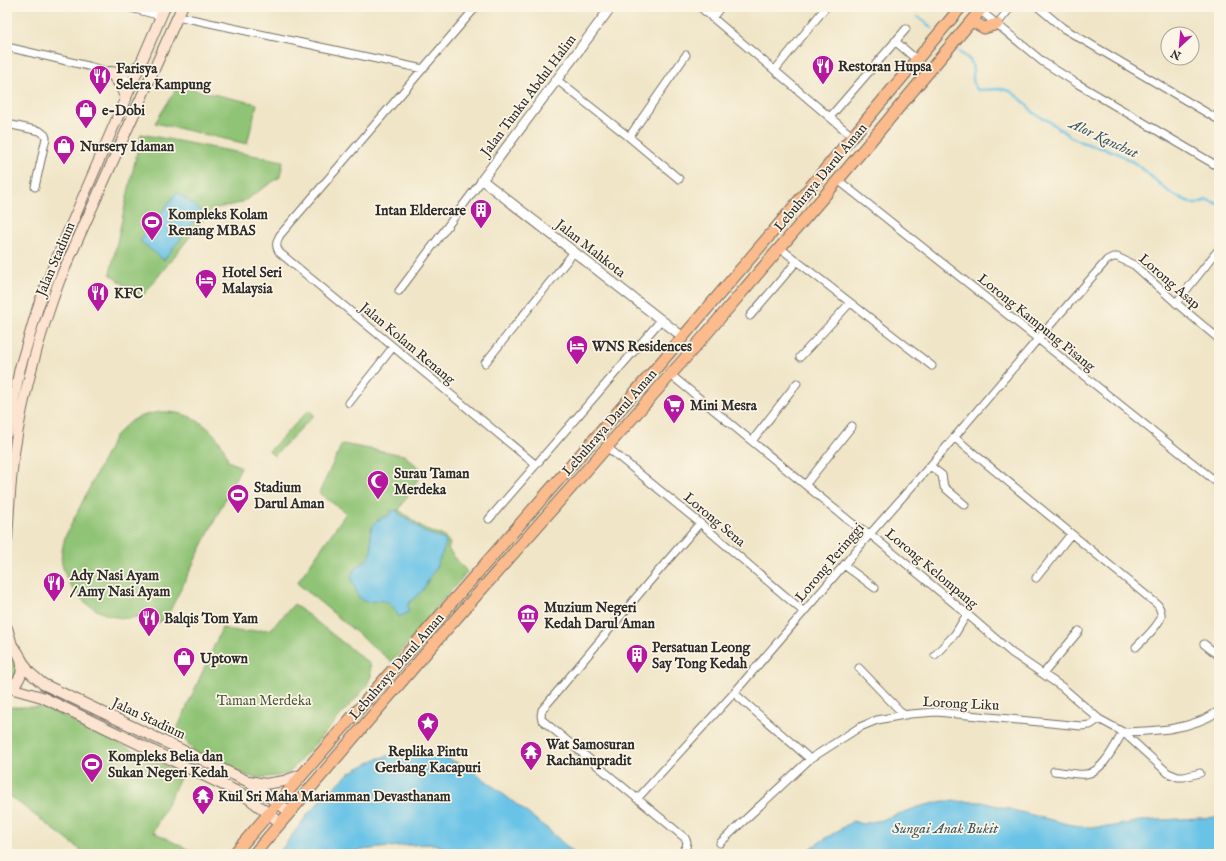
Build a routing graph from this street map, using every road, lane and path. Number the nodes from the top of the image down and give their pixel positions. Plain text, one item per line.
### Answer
1 (127, 7) edge
2 (476, 7) edge
3 (611, 7) edge
4 (700, 7) edge
5 (721, 7) edge
6 (826, 7) edge
7 (962, 7) edge
8 (1011, 7) edge
9 (1038, 7) edge
10 (979, 8) edge
11 (163, 11) edge
12 (180, 12) edge
13 (712, 18) junction
14 (972, 21) junction
15 (997, 24) junction
16 (906, 29) dead end
17 (895, 41) junction
18 (7, 47) edge
19 (686, 56) dead end
20 (917, 60) junction
21 (141, 64) junction
22 (423, 69) junction
23 (775, 70) junction
24 (110, 72) junction
25 (557, 80) junction
26 (133, 82) junction
27 (146, 88) junction
28 (126, 99) junction
29 (830, 117) junction
30 (1219, 120) edge
31 (7, 124) edge
32 (629, 137) junction
33 (853, 137) junction
34 (1219, 167) edge
35 (679, 179) dead end
36 (482, 180) junction
37 (838, 180) junction
38 (35, 187) dead end
39 (780, 248) junction
40 (1219, 249) edge
41 (574, 252) junction
42 (797, 261) junction
43 (399, 291) dead end
44 (850, 303) junction
45 (1176, 303) junction
46 (750, 316) dead end
47 (661, 320) junction
48 (683, 337) junction
49 (1038, 339) junction
50 (1219, 339) edge
51 (393, 347) junction
52 (800, 357) dead end
53 (486, 363) dead end
54 (932, 366) dead end
55 (671, 375) junction
56 (797, 383) dead end
57 (349, 403) dead end
58 (852, 426) dead end
59 (7, 433) edge
60 (955, 438) junction
61 (752, 441) junction
62 (608, 448) junction
63 (536, 465) junction
64 (930, 466) junction
65 (806, 484) junction
66 (1219, 484) edge
67 (965, 505) dead end
68 (489, 519) dead end
69 (700, 523) junction
70 (870, 534) junction
71 (1071, 534) junction
72 (7, 539) edge
73 (844, 565) junction
74 (1036, 578) dead end
75 (875, 588) dead end
76 (804, 612) junction
77 (966, 614) junction
78 (7, 628) edge
79 (1079, 631) dead end
80 (9, 644) edge
81 (1204, 644) dead end
82 (1136, 648) dead end
83 (935, 655) dead end
84 (1219, 656) edge
85 (21, 658) junction
86 (859, 668) dead end
87 (1043, 674) junction
88 (8, 688) edge
89 (734, 693) junction
90 (1219, 711) edge
91 (904, 715) junction
92 (1099, 719) junction
93 (1123, 732) junction
94 (810, 759) junction
95 (1054, 771) dead end
96 (1200, 773) dead end
97 (301, 775) junction
98 (248, 781) junction
99 (637, 799) junction
100 (277, 803) junction
101 (290, 812) junction
102 (269, 813) junction
103 (281, 823) junction
104 (720, 842) dead end
105 (234, 854) edge
106 (254, 854) edge
107 (681, 854) edge

1 - 11 street
2 - 22 street
3 - 25 street, Jalan Tunku Abdul Halim
4 - 13 street
5 - 13 street
6 - 23 street
7 - 20 main road, Lebuhraya Darul Aman
8 - 15 street
9 - 30 street
10 - 14 main road, Lebuhraya Darul Aman
10 - 15 street
11 - 21 main road, Jalan Stadium
12 - 22 street
12 - 27 main road, Jalan Stadium
13 - 23 street
14 - 15 main road
14 - 37 main road, Lebuhraya Darul Aman
15 - 34 street
16 - 17 street
17 - 20 street
17 - 29 street
18 - 24 street
19 - 32 street
20 - 33 main road, Lebuhraya Darul Aman
21 - 24 main road
21 - 26 main road, Jalan Stadium
22 - 51 street, Jalan Kolam Renang
23 - 29 street
24 - 26 street
24 - 28 main road
25 - 32 street
25 - 36 street, Jalan Tunku Abdul Halim
26 - 27 street
26 - 28 main road, Jalan Stadium
27 - 72 main road, Jalan Stadium
28 - 59 main road, Jalan Stadium
29 - 33 street
31 - 38 street
32 - 35 street
33 - 48 main road, Lebuhraya Darul Aman
36 - 41 street, Jalan Mahkota
36 - 43 street
37 - 39 main road, Lebuhraya Darul Aman
37 - 49 street, Lorong Kampung Pisang
39 - 42 street
39 - 55 main road, Lebuhraya Darul Aman
40 - 45 street
41 - 47 street, Jalan Mahkota
41 - 53 street
42 - 44 street
42 - 46 street
44 - 52 street
44 - 54 street
45 - 49 street, Lorong Asap
45 - 50 street, Lorong Asap
47 - 48 street, Jalan Mahkota
47 - 63 street
48 - 97 main road, Lebuhraya Darul Aman
49 - 60 street, Lorong Peringgi
49 - 66 street, Lorong Kampung Pisang
51 - 57 street
51 - 63 street, Jalan Kolam Renang
55 - 61 street, Lorong Kelompang
55 - 62 main road, Lebuhraya Darul Aman
56 - 61 street
58 - 65 street
60 - 64 street, Lorong Peringgi
60 - 71 street
61 - 65 street, Lorong Kelompang
62 - 69 street, Lorong Sena
62 - 101 main road, Lebuhraya Darul Aman
63 - 68 street
64 - 67 street
64 - 70 street, Lorong Peringgi
65 - 70 street, Lorong Kelompang
69 - 76 street, Lorong Sena
69 - 99 street
70 - 73 street, Lorong Peringgi
70 - 77 street, Lorong Kelompang
71 - 74 street
71 - 82 street
73 - 75 street
73 - 76 street, Lorong Peringgi
76 - 89 street, Lorong Peringgi
77 - 83 street
77 - 87 street, Lorong Kelompang
78 - 80 main road
79 - 87 street
80 - 85 main road, Jalan Stadium
81 - 84 street
85 - 88 main road
85 - 98 main road, Jalan Stadium
86 - 91 street
87 - 92 street, Lorong Kelompang
88 - 102 main road, Jalan Stadium
89 - 94 street
89 - 99 street, Lorong Peringgi
90 - 93 street
91 - 92 street, Lorong Liku
91 - 94 street, Lorong Liku
92 - 93 street, Lorong Kelompang
93 - 95 street
93 - 96 street, Lorong Kelompang
94 - 104 street, Lorong Liku
97 - 98 main road
97 - 100 main road, Lebuhraya Darul Aman
98 - 100 main road, Jalan Stadium
99 - 107 street
100 - 101 main road, Jalan Stadium
100 - 102 main road, Lebuhraya Darul Aman
101 - 103 main road, Lebuhraya Darul Aman
102 - 103 main road, Jalan Stadium
102 - 105 main road, Lebuhraya Darul Aman
103 - 106 main road, Lebuhraya Darul Aman

